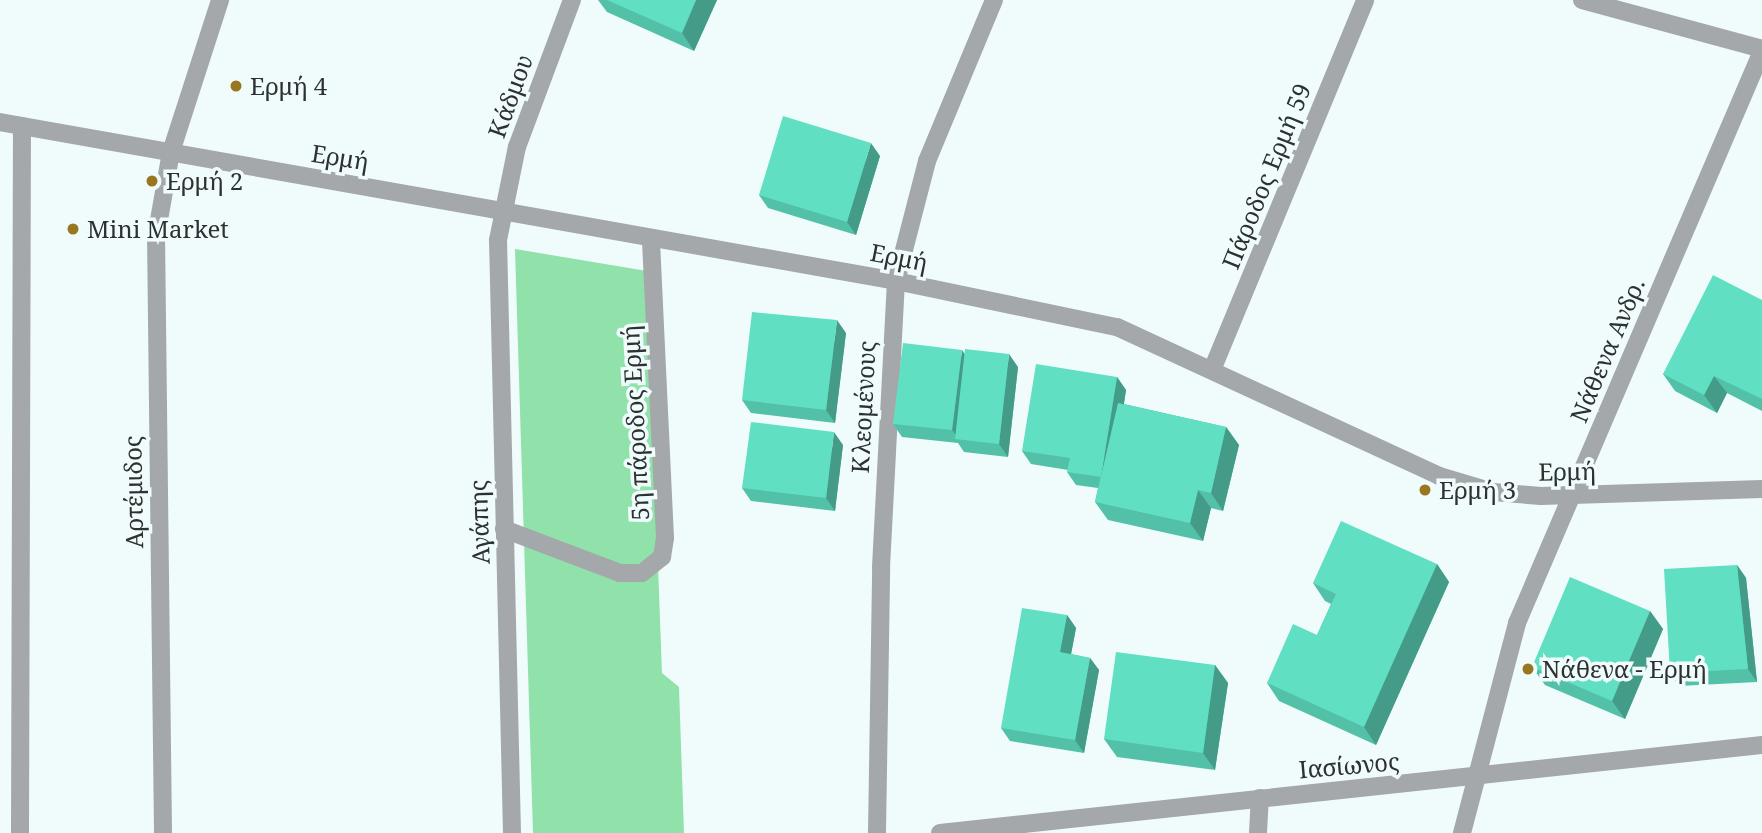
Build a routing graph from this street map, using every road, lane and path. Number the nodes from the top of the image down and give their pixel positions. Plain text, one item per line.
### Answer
1 (220, 0) edge
2 (572, 0) edge
3 (994, 0) edge
4 (1365, 0) edge
5 (1582, 0) edge
6 (1762, 50) edge
7 (0, 122) edge
8 (22, 126) junction
9 (171, 152) junction
10 (501, 210) junction
11 (651, 238) junction
12 (896, 281) junction
13 (1212, 370) junction
14 (1762, 489) edge
15 (1572, 496) junction
16 (504, 529) junction
17 (1762, 745) edge
18 (1474, 778) junction
19 (1259, 798) junction
20 (20, 833) edge
21 (163, 833) edge
22 (512, 833) edge
23 (877, 833) edge
24 (940, 833) edge
25 (1258, 833) edge
26 (1462, 833) edge

1 - 9 street, Αρτέμιδος
2 - 10 street, Κάδμου
3 - 12 street, Κλεομένους
4 - 13 street, Πάροδος Ερμή 59
5 - 6 street
6 - 15 street, Νάθενα Ανδρ.
7 - 8 street, Ερμή
8 - 9 street, Ερμή
8 - 20 street
9 - 10 street, Ερμή
9 - 21 street, Αρτέμιδος
10 - 11 street, Ερμή
10 - 16 street, Αγάπης
11 - 12 street, Ερμή
11 - 16 street, 5η πάροδος Ερμή
12 - 13 street, Ερμή
12 - 23 street, Κλεομένους
13 - 15 street, Ερμή
14 - 15 street, Ερμή
15 - 18 street, Νάθενα Ανδρ.
16 - 22 street, Αγάπης
17 - 18 street, Ιασίωνος
18 - 19 street, Ιασίωνος
18 - 26 street, Νάθενα Ανδρ.
19 - 24 street, Ιασίωνος
19 - 25 street

